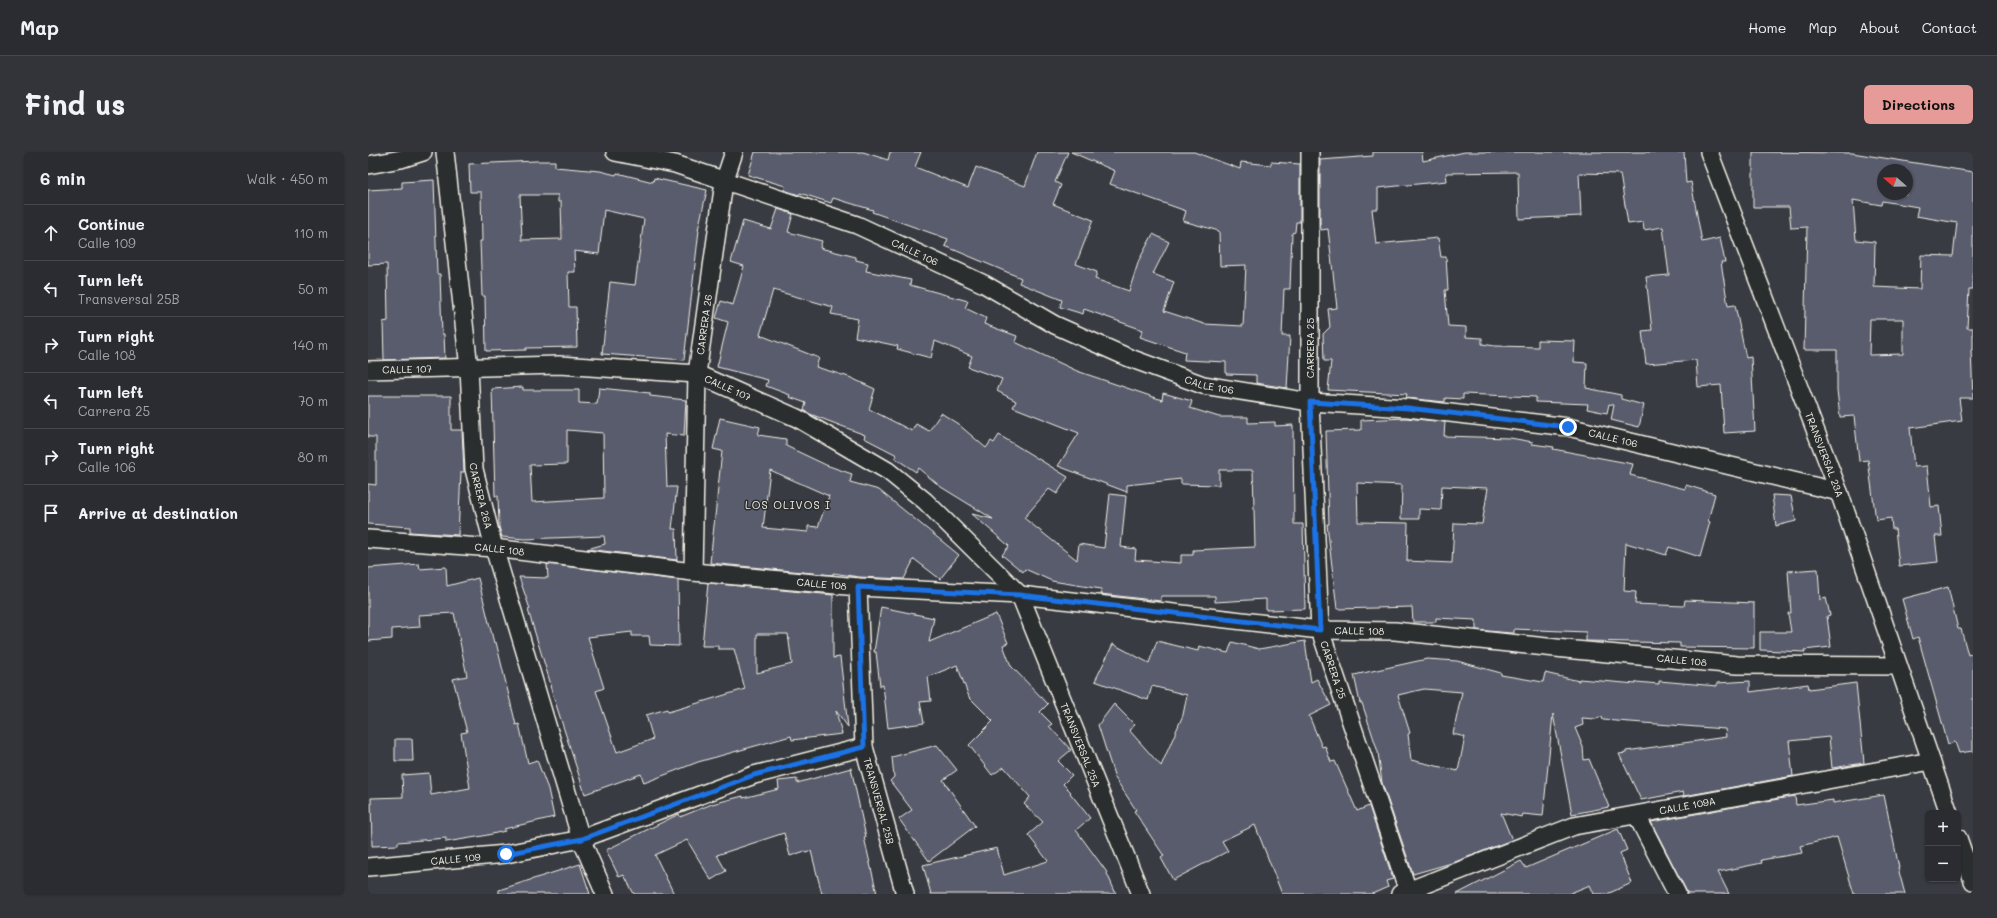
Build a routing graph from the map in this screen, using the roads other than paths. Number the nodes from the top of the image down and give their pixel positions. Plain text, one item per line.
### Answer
1 (423, 152) edge
2 (445, 152) edge
3 (615, 152) edge
4 (734, 152) edge
5 (1310, 152) edge
6 (1709, 152) edge
7 (368, 165) edge
8 (724, 182) junction
9 (469, 368) junction
10 (368, 370) edge
11 (697, 374) junction
12 (1310, 402) junction
13 (1839, 492) junction
14 (368, 539) edge
15 (494, 548) junction
16 (693, 572) junction
17 (858, 587) junction
18 (1020, 595) junction
19 (1320, 630) junction
20 (1898, 666) junction
21 (864, 747) junction
22 (1931, 761) junction
23 (1948, 810) edge
24 (1637, 816) junction
25 (582, 839) junction
26 (1961, 846) edge
27 (368, 867) edge
28 (1973, 881) edge
29 (1405, 893) edge
30 (605, 894) edge
31 (905, 894) edge
32 (1142, 894) edge
33 (1676, 894) edge

1 - 7 street
2 - 9 street, CARRERA 26A
3 - 8 street, CALLE 106
4 - 8 street, CARRERA 26
5 - 12 street, CARRERA 25
6 - 13 street, TRANSVERSAL 23A
8 - 11 street, CARRERA 26
8 - 12 street, CALLE 106
9 - 10 street, CALLE 107
9 - 11 street, CALLE 107
9 - 15 street, CARRERA 26A
11 - 16 street, CARRERA 26
11 - 18 street, CALLE 107
12 - 13 street, CALLE 106
12 - 19 street, CARRERA 25
13 - 20 street, TRANSVERSAL 23A
14 - 15 street, CALLE 108
15 - 16 street, CALLE 108
15 - 25 street, CARRERA 26A
16 - 17 street, CALLE 108
17 - 18 street, CALLE 108
17 - 21 street, TRANSVERSAL 25B
18 - 19 street, CALLE 108
18 - 32 street, TRANSVERSAL 25A
19 - 20 street, CALLE 108
19 - 29 street, CARRERA 25
20 - 22 street, TRANSVERSAL 23A
21 - 25 street, CALLE 109
21 - 31 street, TRANSVERSAL 25B
22 - 23 street
22 - 24 street, CALLE 109A
24 - 29 street, CALLE 109A
24 - 33 street
25 - 27 street, CALLE 109
25 - 30 street, CARRERA 26A
26 - 28 street

